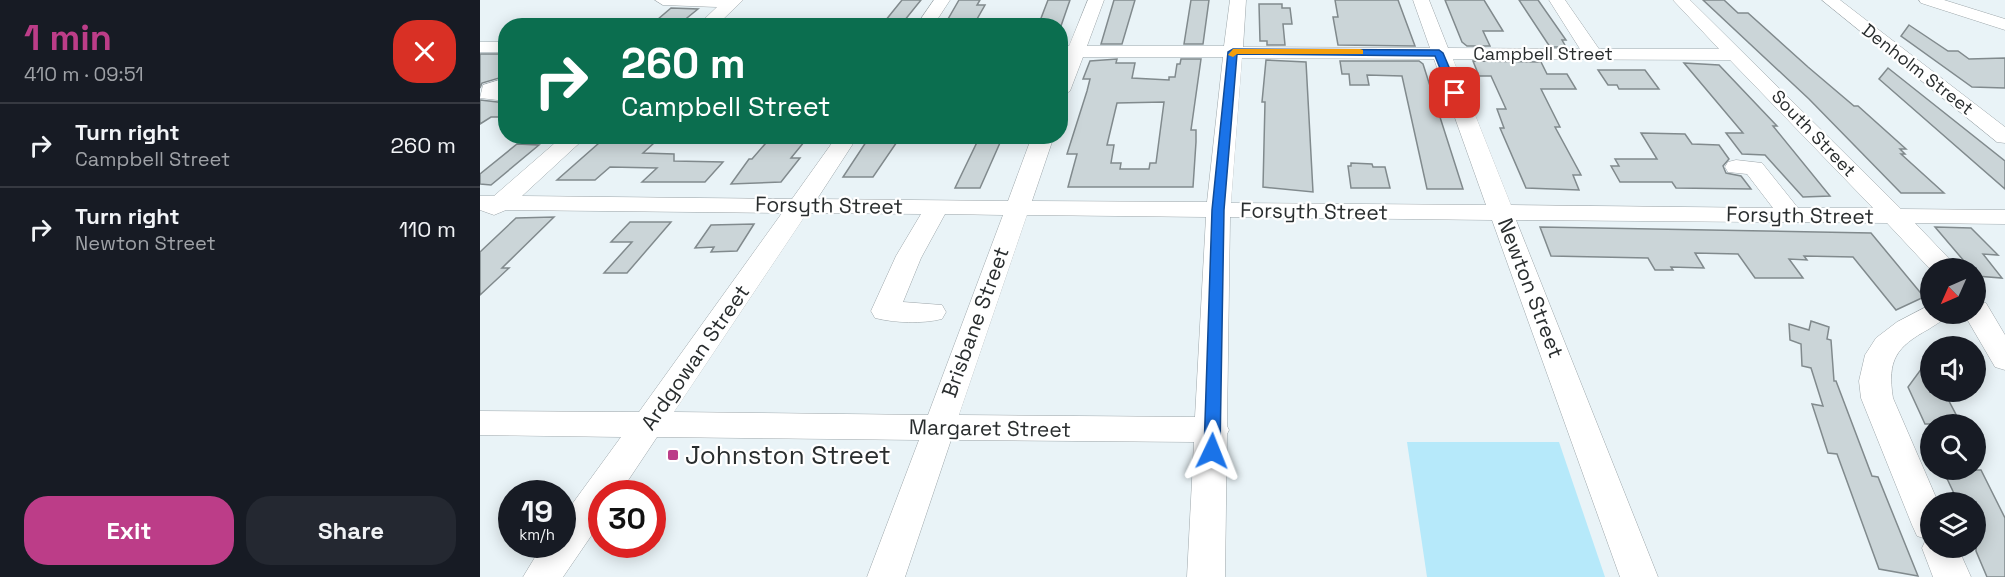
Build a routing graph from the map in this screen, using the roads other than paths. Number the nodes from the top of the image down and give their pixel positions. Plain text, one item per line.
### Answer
1 (663, 0) edge
2 (942, 0) edge
3 (1096, 0) edge
4 (1238, 0) edge
5 (1421, 0) edge
6 (1557, 0) edge
7 (1681, 0) edge
8 (1830, 0) edge
9 (1927, 0) edge
10 (733, 1) edge
11 (714, 18) edge
12 (930, 18) edge
13 (2005, 25) edge
14 (480, 47) edge
15 (498, 47) edge
16 (1068, 51) edge
17 (1233, 52) junction
18 (1439, 53) junction
19 (1593, 54) junction
20 (1737, 55) junction
21 (498, 86) edge
22 (498, 94) edge
23 (2005, 137) edge
24 (567, 144) edge
25 (842, 144) edge
26 (1040, 144) edge
27 (1736, 167) dead end
28 (490, 203) edge
29 (800, 205) junction
30 (937, 207) junction
31 (1016, 208) junction
32 (1218, 210) junction
33 (1503, 212) junction
34 (1791, 215) junction
35 (1895, 216) junction
36 (2005, 217) edge
37 (480, 220) edge
38 (1935, 258) edge
39 (932, 312) dead end
40 (1920, 321) edge
41 (1984, 324) edge
42 (2005, 359) edge
43 (480, 423) edge
44 (648, 425) junction
45 (938, 428) junction
46 (1213, 430) junction
47 (1920, 501) edge
48 (1944, 558) edge
49 (542, 577) edge
50 (886, 577) edge
51 (1206, 577) edge
52 (1639, 577) edge
53 (1952, 577) edge

1 - 10 street
2 - 12 street
3 - 16 street
4 - 17 street
5 - 18 street, Newton Street
6 - 19 street
7 - 20 street, South Street
8 - 23 street, Denholm Street
9 - 13 street
10 - 11 street
14 - 15 street
16 - 17 street, Campbell Street
17 - 18 street, Campbell Street
17 - 32 street
18 - 19 street, Campbell Street
18 - 33 street, Newton Street
19 - 20 street, Campbell Street
20 - 35 street, South Street
21 - 22 street
24 - 28 street
25 - 29 street, Ardgowan Street
26 - 31 street, Brisbane Street
27 - 34 street
28 - 29 street, Forsyth Street
28 - 37 street
29 - 30 street, Forsyth Street
29 - 44 street, Ardgowan Street
30 - 31 street, Forsyth Street
30 - 39 street
31 - 32 street, Forsyth Street
31 - 45 street, Brisbane Street
32 - 33 street, Forsyth Street
32 - 46 street
33 - 34 street, Forsyth Street
33 - 52 street, Newton Street
34 - 35 street, Forsyth Street
35 - 36 street, Forsyth Street
35 - 38 street, South Street
40 - 47 street
41 - 42 street
43 - 44 street, Margaret Street
44 - 45 street, Margaret Street
44 - 49 street, Ardgowan Street
45 - 46 street, Margaret Street
45 - 50 street, Brisbane Street
46 - 51 street
48 - 53 street

